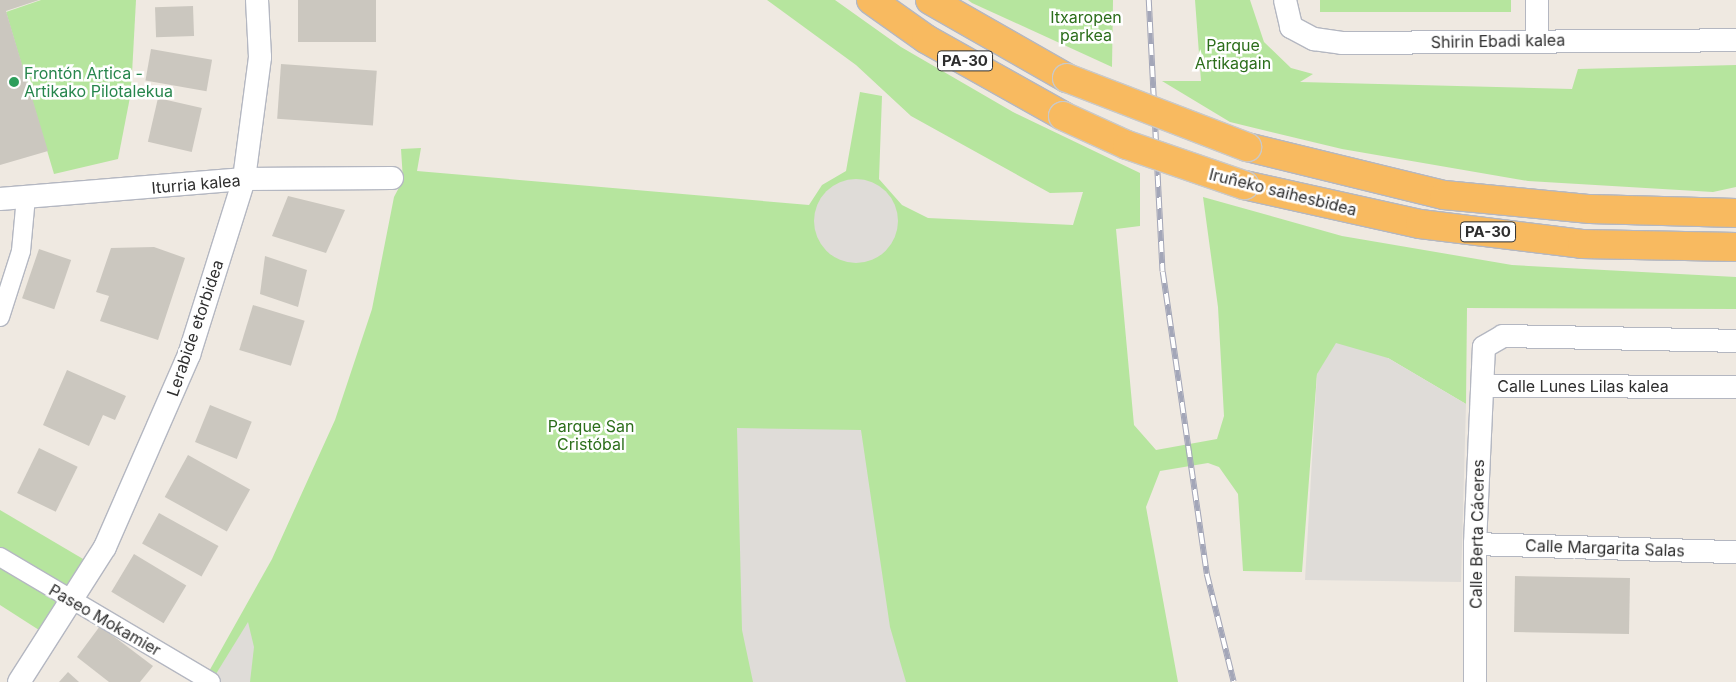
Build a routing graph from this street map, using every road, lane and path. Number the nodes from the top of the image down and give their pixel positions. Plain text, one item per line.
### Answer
1 (256, 0) edge
2 (871, 0) edge
3 (930, 0) edge
4 (1285, 0) edge
5 (1537, 0) edge
6 (1736, 40) edge
7 (1537, 41) junction
8 (392, 178) dead end
9 (244, 179) junction
10 (26, 197) junction
11 (0, 199) edge
12 (1736, 213) edge
13 (1736, 247) edge
14 (0, 317) edge
15 (1736, 341) edge
16 (1483, 386) junction
17 (1736, 387) edge
18 (1475, 544) junction
19 (1736, 552) edge
20 (0, 557) edge
21 (72, 603) junction
22 (19, 682) edge
23 (211, 682) edge
24 (1475, 682) edge

1 - 9 street, Lerabide etorbidea
2 - 13 highway, Iruñeko saihesbidea / PA-30, bridge
3 - 12 highway, Iruñeko saihesbidea / PA-30, bridge
4 - 7 street, Shirin Ebadi kalea
5 - 7 street
6 - 7 street, Shirin Ebadi kalea
8 - 9 street, Iturria kalea
9 - 10 street, Iturria kalea
9 - 21 street, Lerabide etorbidea
10 - 11 street, Iturria kalea
10 - 14 street
15 - 16 street, Calle Lunes Lilas kalea
16 - 17 street, Calle Lunes Lilas kalea
16 - 18 street, Calle Berta Cáceres
18 - 19 street, Calle Margarita Salas
18 - 24 street, Calle Berta Cáceres
20 - 21 street, Paseo Mokamier
21 - 22 street, Lerabide etorbidea
21 - 23 street, Paseo Mokamier

